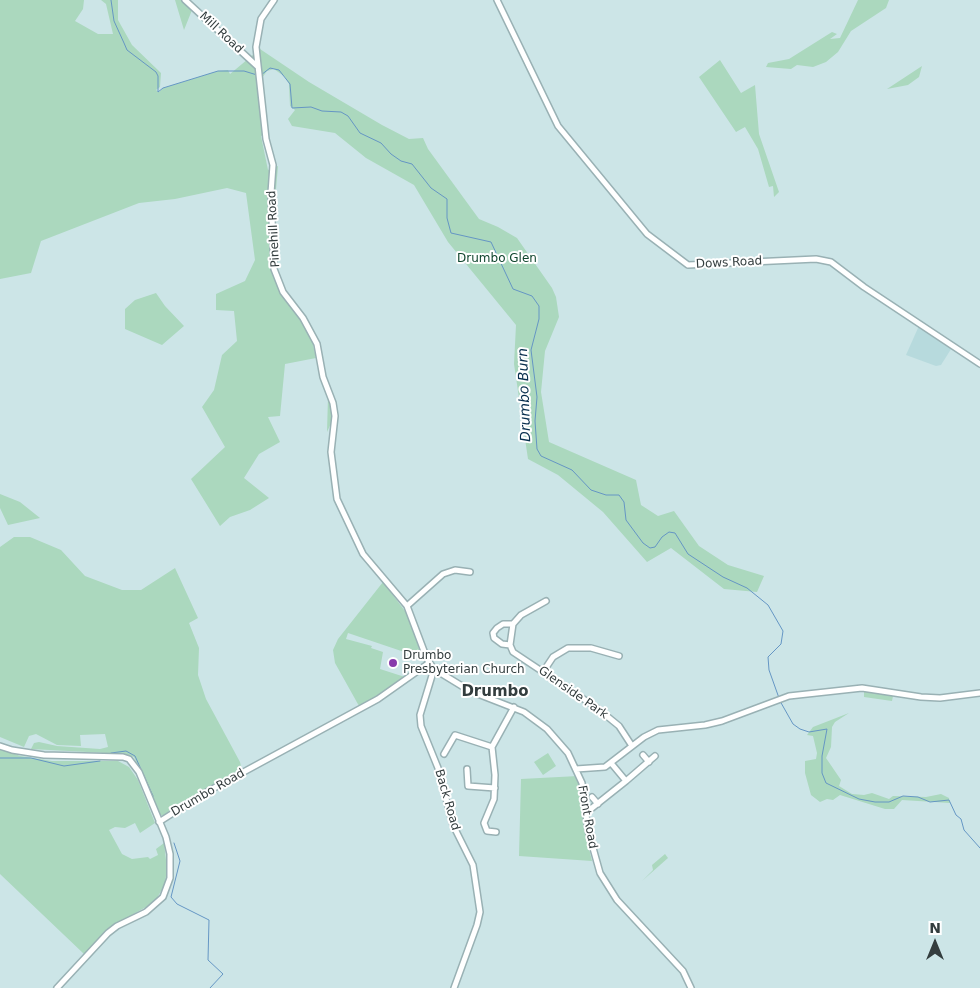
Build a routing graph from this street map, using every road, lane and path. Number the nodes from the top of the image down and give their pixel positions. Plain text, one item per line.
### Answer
1 (185, 0) edge
2 (274, 0) edge
3 (497, 0) edge
4 (259, 72) junction
5 (980, 364) edge
6 (470, 572) dead end
7 (546, 601) dead end
8 (408, 606) junction
9 (513, 624) junction
10 (510, 645) junction
11 (611, 645) dead end
12 (609, 653) junction
13 (619, 656) dead end
14 (429, 663) junction
15 (434, 668) junction
16 (543, 672) junction
17 (980, 693) edge
18 (514, 707) junction
19 (0, 746) edge
20 (632, 746) junction
21 (492, 747) junction
22 (444, 754) dead end
23 (643, 755) dead end
24 (655, 756) dead end
25 (649, 762) junction
26 (611, 763) junction
27 (468, 769) dead end
28 (576, 770) junction
29 (626, 781) junction
30 (495, 788) junction
31 (592, 797) dead end
32 (598, 804) junction
33 (592, 808) dead end
34 (159, 822) junction
35 (496, 832) dead end
36 (56, 988) edge
37 (454, 988) edge
38 (691, 988) edge

1 - 4 street, Mill Road
2 - 4 street, Pinehill Road
3 - 5 street, Dows Road
4 - 8 street, Pinehill Road
6 - 8 street
7 - 9 street, Glenside Park
8 - 14 street, Pinehill Road
9 - 10 street
9 - 10 street, Glenside Park
10 - 16 street, Glenside Park
11 - 12 street
12 - 13 street
12 - 16 street
14 - 15 street, Front Road
14 - 34 street, Drumbo Road
15 - 18 street, Front Road
15 - 37 street, Back Road
16 - 20 street, Glenside Park
17 - 20 street
18 - 21 street
18 - 28 street, Front Road
19 - 34 street, Drumbo Road
20 - 26 street
21 - 22 street
21 - 30 street
23 - 25 street
24 - 25 street
25 - 29 street
26 - 28 street
26 - 29 street
27 - 30 street
28 - 38 street, Front Road
29 - 32 street
30 - 35 street
31 - 32 street
32 - 33 street
34 - 36 street

